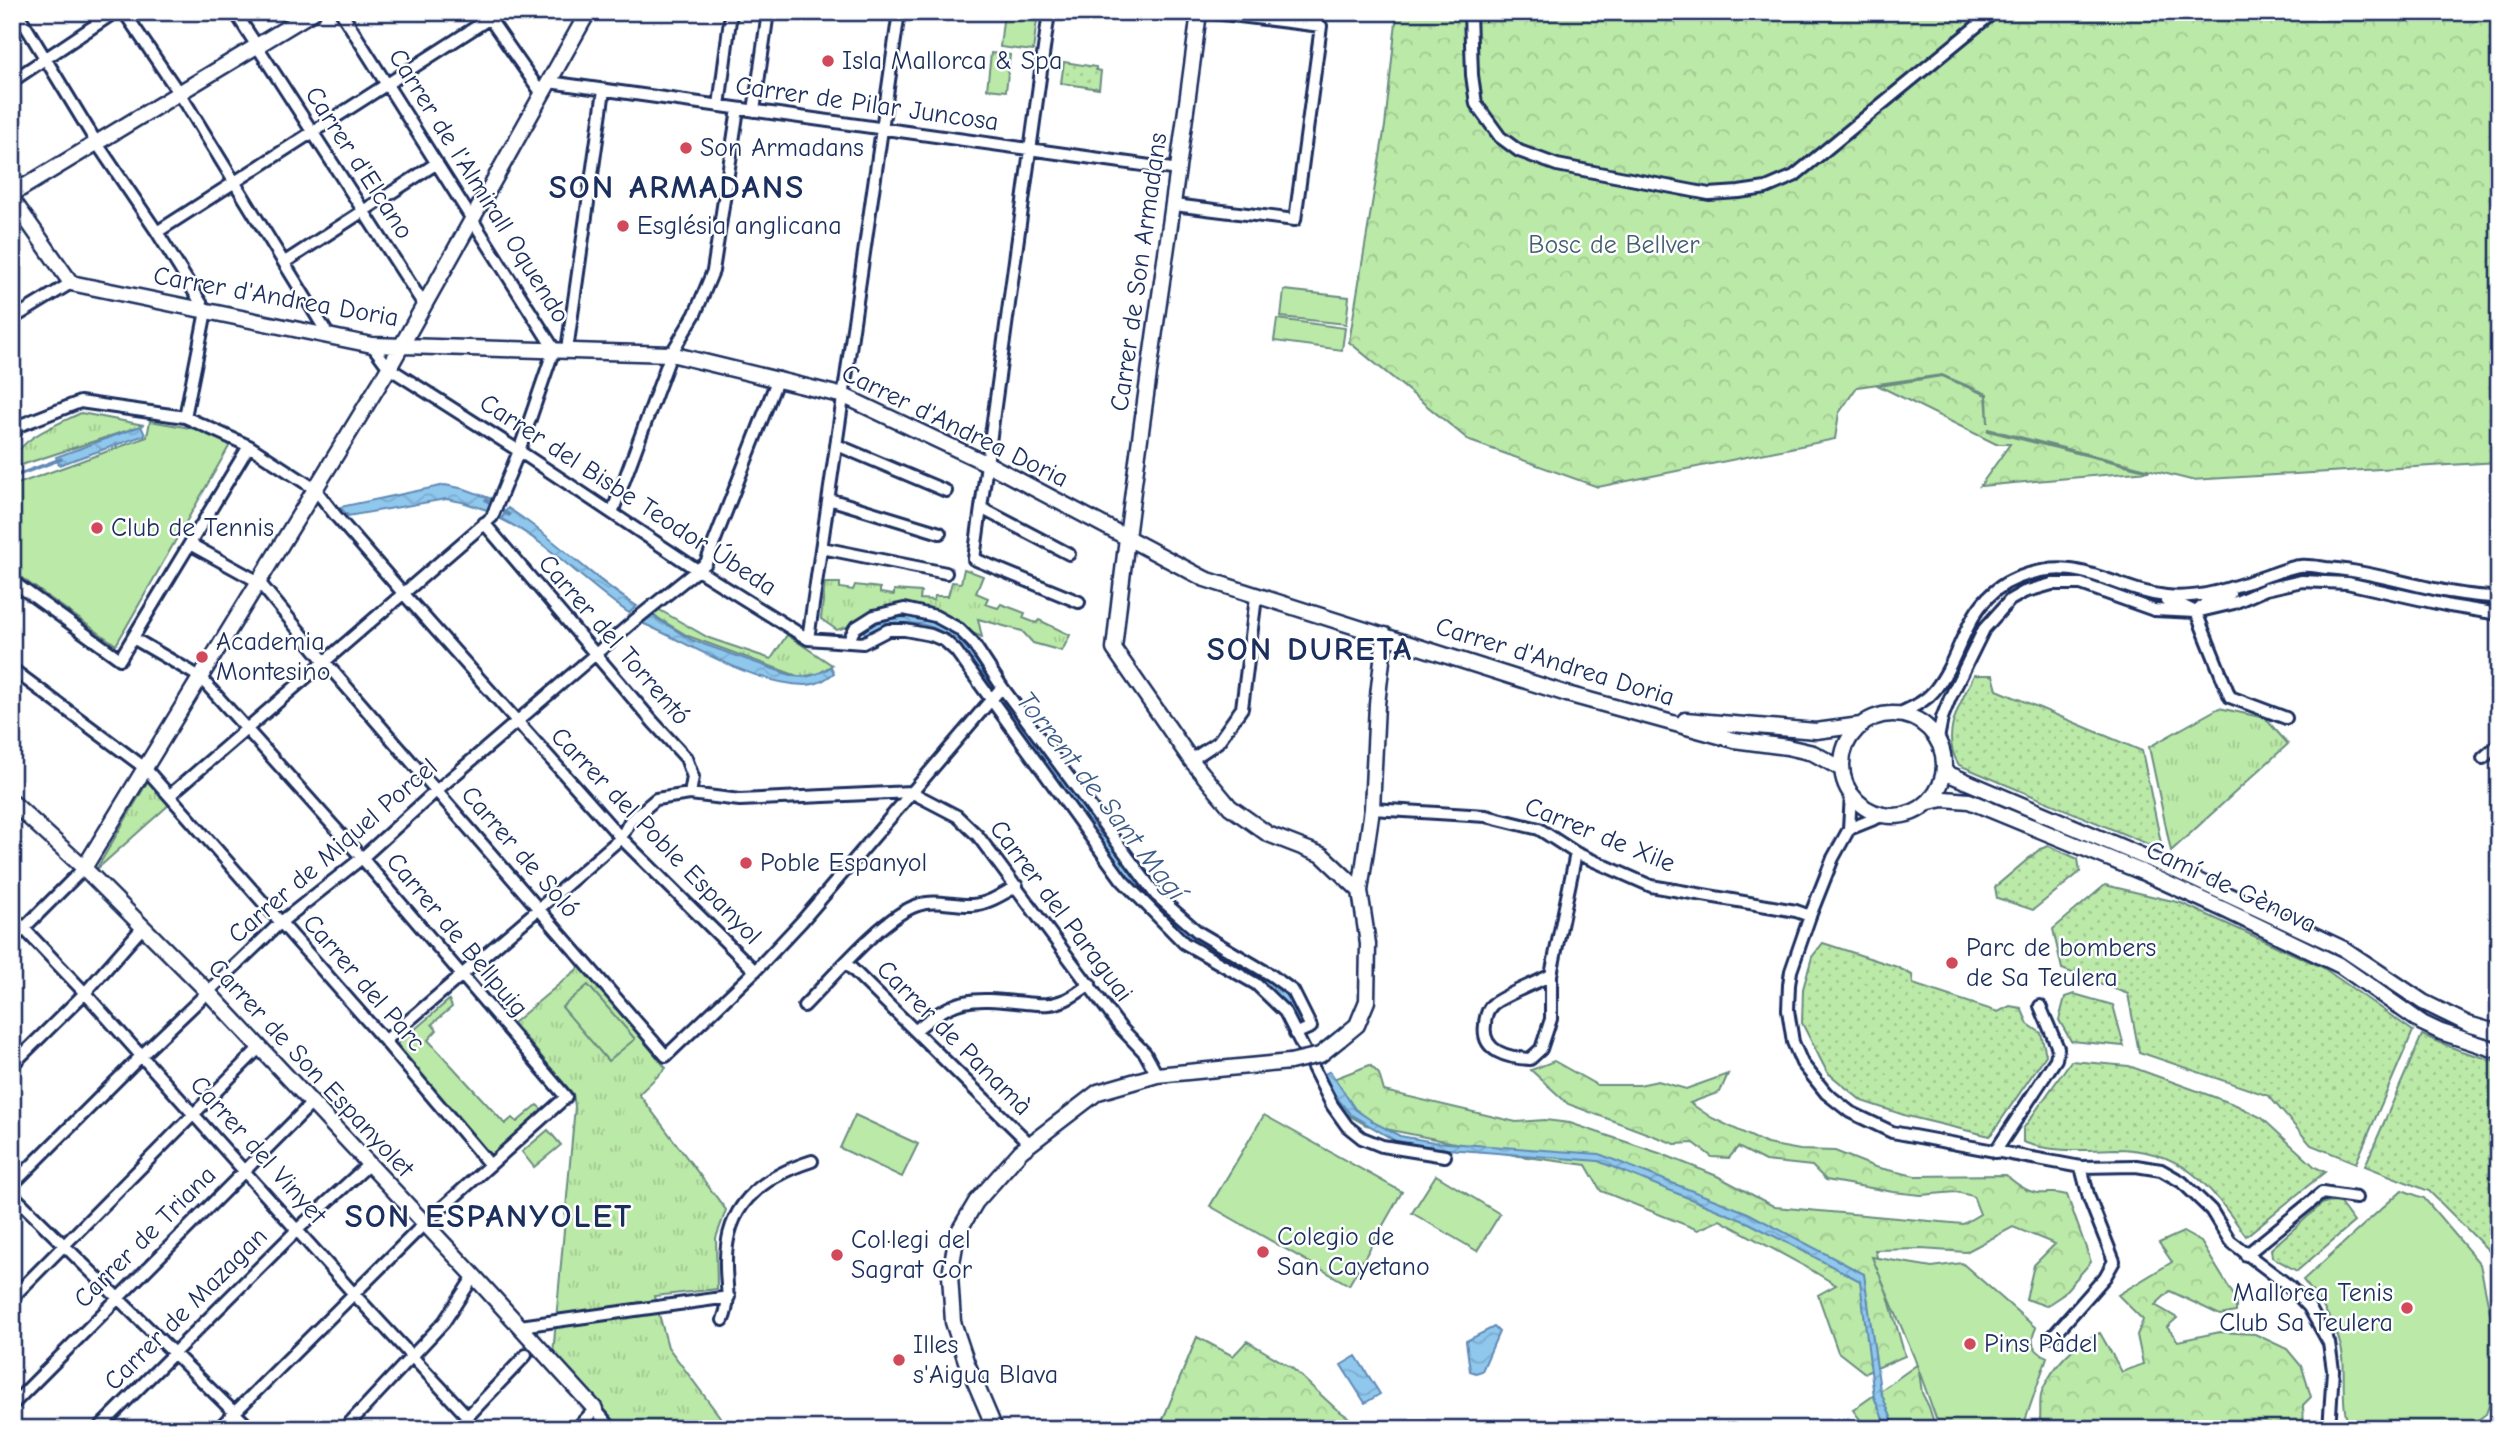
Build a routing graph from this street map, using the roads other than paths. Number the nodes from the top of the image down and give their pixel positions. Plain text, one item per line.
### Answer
1 (17, 12) edge
2 (115, 12) edge
3 (124, 12) edge
4 (235, 12) edge
5 (313, 12) edge
6 (341, 12) edge
7 (588, 12) edge
8 (731, 12) edge
9 (768, 12) edge
10 (899, 12) edge
11 (1049, 12) edge
12 (1199, 12) edge
13 (1206, 12) edge
14 (1470, 12) edge
15 (1994, 12) edge
16 (488, 15) edge
17 (257, 46) junction
18 (45, 59) junction
19 (12, 81) edge
20 (388, 84) junction
21 (546, 88) junction
22 (604, 90) junction
23 (179, 93) junction
24 (719, 106) junction
25 (738, 108) junction
26 (754, 111) junction
27 (881, 129) junction
28 (312, 132) junction
29 (96, 142) junction
30 (1029, 149) junction
31 (437, 163) junction
32 (1179, 170) junction
33 (235, 182) junction
34 (14, 190) edge
35 (1174, 205) junction
36 (362, 211) junction
37 (472, 220) junction
38 (157, 232) junction
39 (285, 262) junction
40 (71, 283) junction
41 (424, 305) junction
42 (206, 311) junction
43 (12, 319) edge
44 (328, 336) junction
45 (372, 345) junction
46 (401, 346) junction
47 (560, 349) junction
48 (671, 354) junction
49 (389, 368) junction
50 (778, 378) junction
51 (844, 396) junction
52 (185, 417) junction
53 (15, 421) edge
54 (12, 439) edge
55 (837, 445) junction
56 (249, 446) junction
57 (519, 451) junction
58 (988, 464) junction
59 (315, 489) junction
60 (946, 491) dead end
61 (829, 499) junction
62 (981, 508) junction
63 (612, 513) junction
64 (488, 520) junction
65 (940, 533) dead end
66 (1126, 539) junction
67 (190, 544) junction
68 (822, 548) junction
69 (1069, 554) dead end
70 (696, 569) junction
71 (946, 573) dead end
72 (12, 581) edge
73 (259, 582) junction
74 (2248, 582) junction
75 (2143, 591) junction
76 (403, 593) junction
77 (2453, 593) junction
78 (1256, 597) junction
79 (2499, 597) edge
80 (1079, 601) dead end
81 (2196, 612) junction
82 (2499, 613) edge
83 (1385, 635) junction
84 (133, 638) junction
85 (808, 639) junction
86 (849, 642) junction
87 (595, 654) junction
88 (324, 661) junction
89 (12, 669) edge
90 (200, 677) junction
91 (996, 693) junction
92 (1639, 714) junction
93 (1899, 714) junction
94 (2286, 718) dead end
95 (517, 723) junction
96 (1861, 725) junction
97 (247, 728) junction
98 (1938, 739) junction
99 (2499, 744) edge
100 (2483, 758) dead end
101 (1191, 760) junction
102 (145, 768) junction
103 (1842, 769) junction
104 (1944, 772) junction
105 (436, 791) junction
106 (911, 792) junction
107 (690, 794) junction
108 (1852, 794) junction
109 (170, 795) junction
110 (12, 802) edge
111 (1929, 802) junction
112 (1372, 809) junction
113 (1884, 815) junction
114 (1096, 828) junction
115 (1849, 830) junction
116 (621, 838) junction
117 (1576, 853) junction
118 (362, 858) junction
119 (84, 868) junction
120 (1017, 886) junction
121 (1360, 891) junction
122 (540, 908) junction
123 (12, 916) edge
124 (1810, 916) junction
125 (281, 922) junction
126 (25, 927) junction
127 (143, 927) junction
128 (12, 940) edge
129 (846, 963) junction
130 (755, 971) junction
131 (1551, 975) junction
132 (461, 976) junction
133 (1090, 984) junction
134 (207, 991) junction
135 (85, 993) junction
136 (804, 1006) dead end
137 (2040, 1006) dead end
138 (915, 1031) junction
139 (2499, 1033) edge
140 (1295, 1034) junction
141 (385, 1041) junction
142 (260, 1048) junction
143 (2499, 1051) edge
144 (142, 1055) junction
145 (12, 1065) edge
146 (1157, 1075) junction
147 (312, 1102) junction
148 (195, 1114) junction
149 (1030, 1144) junction
150 (1995, 1152) junction
151 (1445, 1156) dead end
152 (812, 1161) dead end
153 (368, 1165) junction
154 (489, 1166) junction
155 (2081, 1167) junction
156 (244, 1170) junction
157 (12, 1185) edge
158 (12, 1194) edge
159 (2356, 1198) dead end
160 (424, 1224) junction
161 (298, 1229) junction
162 (65, 1245) junction
163 (2246, 1255) junction
164 (474, 1276) junction
165 (354, 1294) junction
166 (729, 1297) junction
167 (12, 1298) edge
168 (117, 1298) junction
169 (723, 1320) dead end
170 (520, 1326) junction
171 (2053, 1336) dead end
172 (174, 1354) junction
173 (526, 1355) dead end
174 (413, 1357) junction
175 (12, 1405) edge
176 (595, 1409) junction
177 (234, 1413) junction
178 (468, 1417) junction
179 (98, 1429) edge
180 (218, 1429) edge
181 (251, 1429) edge
182 (344, 1429) edge
183 (456, 1429) edge
184 (576, 1429) edge
185 (612, 1429) edge
186 (995, 1429) edge
187 (2329, 1429) edge

1 - 18 street
2 - 18 street
3 - 23 street
4 - 17 street, Carrer d'Elcano
5 - 17 street
6 - 20 street, Carrer de l'Almirall Oquendo
7 - 21 street
8 - 24 street
9 - 26 street
10 - 27 street
11 - 30 street
12 - 32 street, Carrer de Son Armadans
13 - 35 street
14 - 15 street
16 - 20 street
16 - 21 street
17 - 23 street
17 - 28 street, Carrer d'Elcano
18 - 19 street
18 - 29 street
20 - 28 street
20 - 31 street, Carrer de l'Almirall Oquendo
21 - 22 street, Carrer de Pilar Juncosa
21 - 37 street
22 - 24 street, Carrer de Pilar Juncosa
22 - 47 street
23 - 29 street
23 - 33 street
24 - 25 street, Carrer de Pilar Juncosa
25 - 26 street, Carrer de Pilar Juncosa
25 - 48 street
26 - 27 street, Carrer de Pilar Juncosa
27 - 30 street, Carrer de Pilar Juncosa
27 - 51 street
28 - 33 street
28 - 36 street, Carrer d'Elcano
29 - 34 street
29 - 38 street
30 - 32 street, Carrer de Pilar Juncosa
30 - 58 street
31 - 36 street
31 - 37 street, Carrer de l'Almirall Oquendo
32 - 35 street, Carrer de Son Armadans
33 - 38 street
33 - 39 street
34 - 40 street
35 - 66 street, Carrer de Son Armadans
36 - 39 street
36 - 41 street, Carrer d'Elcano
37 - 41 street
37 - 47 street, Carrer de l'Almirall Oquendo
38 - 42 street
39 - 44 street
40 - 42 street, Carrer d'Andrea Doria
40 - 43 street
41 - 46 street
42 - 44 street, Carrer d'Andrea Doria
42 - 52 street
44 - 45 street, Carrer d'Andrea Doria
45 - 46 street, Carrer d'Andrea Doria
45 - 49 street
46 - 47 street, Carrer d'Andrea Doria
46 - 49 street
47 - 48 street, Carrer d'Andrea Doria
47 - 57 street
48 - 50 street, Carrer d'Andrea Doria
48 - 63 street
49 - 57 street, Carrer del Bisbe Teodor Úbeda
49 - 59 street
50 - 51 street, Carrer d'Andrea Doria
50 - 70 street, Carrer de Miquel Porcel
51 - 55 street
51 - 58 street, Carrer d'Andrea Doria
52 - 53 street
52 - 56 street
53 - 54 street
55 - 60 street
55 - 61 street
56 - 59 street
56 - 67 street
57 - 63 street, Carrer del Bisbe Teodor Úbeda
57 - 64 street
58 - 62 street
58 - 66 street, Carrer d'Andrea Doria
59 - 73 street
59 - 76 street, Carrer del Poble Espanyol
61 - 65 street
61 - 68 street
62 - 69 street
62 - 80 street
63 - 70 street, Carrer del Bisbe Teodor Úbeda
64 - 76 street
64 - 87 street, Carrer del Torrentó
66 - 78 street, Carrer d'Andrea Doria
66 - 101 street, Carrer de Son Armadans
67 - 73 street
67 - 84 street
68 - 71 street
68 - 85 street
70 - 85 street, Carrer del Bisbe Teodor Úbeda
70 - 87 street, Carrer de Miquel Porcel
72 - 84 street
73 - 88 street, Carrer de Soló
73 - 90 street
74 - 75 street
74 - 77 street
74 - 81 street
75 - 81 street
75 - 93 street
76 - 88 street
76 - 95 street, Carrer del Poble Espanyol
77 - 79 street
77 - 82 street
78 - 83 street, Carrer d'Andrea Doria
78 - 101 street
81 - 82 street
81 - 94 street
81 - 98 street
83 - 92 street, Carrer d'Andrea Doria
83 - 112 street
84 - 90 street, Carrer de Bellpuig
85 - 86 street, Carrer del Bisbe Teodor Úbeda
86 - 91 street
86 - 91 street
87 - 95 street, Carrer de Miquel Porcel
87 - 107 street, Carrer del Torrentó
88 - 97 street
88 - 105 street, Carrer de Soló
89 - 102 street, Carrer del Parc
90 - 97 street, Carrer de Bellpuig
90 - 102 street
91 - 106 street, Carrer del Poble Espanyol
91 - 114 street
91 - 114 street
92 - 96 street
92 - 103 street, Carrer d'Andrea Doria
93 - 96 street
93 - 98 street
95 - 105 street, Carrer de Miquel Porcel
95 - 116 street, Carrer del Poble Espanyol
96 - 103 street
97 - 109 street
97 - 118 street, Carrer de Bellpuig
98 - 104 street
99 - 100 street
101 - 121 street, Carrer de Son Armadans
102 - 109 street, Carrer del Parc
102 - 119 street
103 - 108 street
104 - 111 street
104 - 139 street, Camí de Gènova
105 - 118 street, Carrer de Miquel Porcel
105 - 122 street, Carrer de Soló
106 - 107 street, Carrer del Poble Espanyol
106 - 120 street, Carrer del Paraguai
106 - 130 street, Carrer del Poble Espanyol
107 - 116 street, Carrer del Poble Espanyol
108 - 113 street
108 - 115 street
109 - 125 street, Carrer del Parc
110 - 119 street, Carrer de Son Espanyolet
111 - 113 street
111 - 143 street, Camí de Gènova
112 - 117 street, Carrer de Xile
112 - 121 street
113 - 115 street
114 - 140 street
114 - 140 street
115 - 124 street
116 - 122 street, Carrer del Poble Espanyol
116 - 130 street, Carrer del Poble Espanyol
117 - 124 street, Carrer de Xile
117 - 131 street
118 - 125 street, Carrer de Miquel Porcel
118 - 132 street, Carrer de Bellpuig
119 - 126 street
119 - 127 street, Carrer de Son Espanyolet
120 - 129 street
120 - 133 street, Carrer del Paraguai
121 - 146 street, bridge
122 - 130 street, Carrer de Soló
122 - 132 street, Carrer del Poble Espanyol
123 - 126 street, Carrer del Vinyet
124 - 150 street
125 - 134 street, Carrer de Miquel Porcel
125 - 141 street, Carrer del Parc
126 - 128 street
126 - 135 street, Carrer del Vinyet
127 - 134 street, Carrer de Son Espanyolet
127 - 135 street
129 - 136 street
129 - 138 street, Carrer de Panamà
131 - 131 street
132 - 141 street, Carrer del Poble Espanyol
132 - 154 street, Carrer de Bellpuig
133 - 138 street
133 - 146 street, Carrer del Paraguai
134 - 142 street, Carrer de Son Espanyolet
134 - 144 street, Carrer de Miquel Porcel
135 - 144 street, Carrer del Vinyet
135 - 145 street
137 - 150 street
138 - 149 street, Carrer de Panamà
140 - 151 street
141 - 154 street, Carrer del Parc
142 - 147 street, Carrer de Son Espanyolet
142 - 148 street
144 - 148 street, Carrer del Vinyet
144 - 157 street, Carrer de Miquel Porcel
146 - 149 street
147 - 153 street, Carrer de Son Espanyolet
147 - 156 street, Carrer de Triana
148 - 156 street, Carrer del Vinyet
148 - 162 street
149 - 186 street
150 - 155 street
152 - 166 street
153 - 160 street, Carrer de Son Espanyolet
153 - 161 street, Carrer de Mazagan
154 - 160 street
155 - 163 street
155 - 171 street
156 - 161 street, Carrer del Vinyet
156 - 168 street, Carrer de Triana
158 - 162 street
159 - 163 street
160 - 164 street, Carrer de Son Espanyolet
160 - 165 street
161 - 165 street, Carrer del Vinyet
161 - 172 street, Carrer de Mazagan
162 - 167 street
162 - 168 street
163 - 187 street
164 - 170 street, Carrer de Son Espanyolet
164 - 174 street
165 - 174 street, Carrer del Vinyet
165 - 177 street
166 - 169 street
166 - 170 street
168 - 172 street
168 - 175 street, Carrer de Triana
170 - 176 street, Carrer de Son Espanyolet
172 - 177 street
172 - 179 street, Carrer de Mazagan
173 - 178 street
174 - 178 street, Carrer del Vinyet
174 - 182 street
176 - 184 street
176 - 185 street, Carrer de Son Espanyolet
177 - 180 street
177 - 181 street
178 - 183 street

